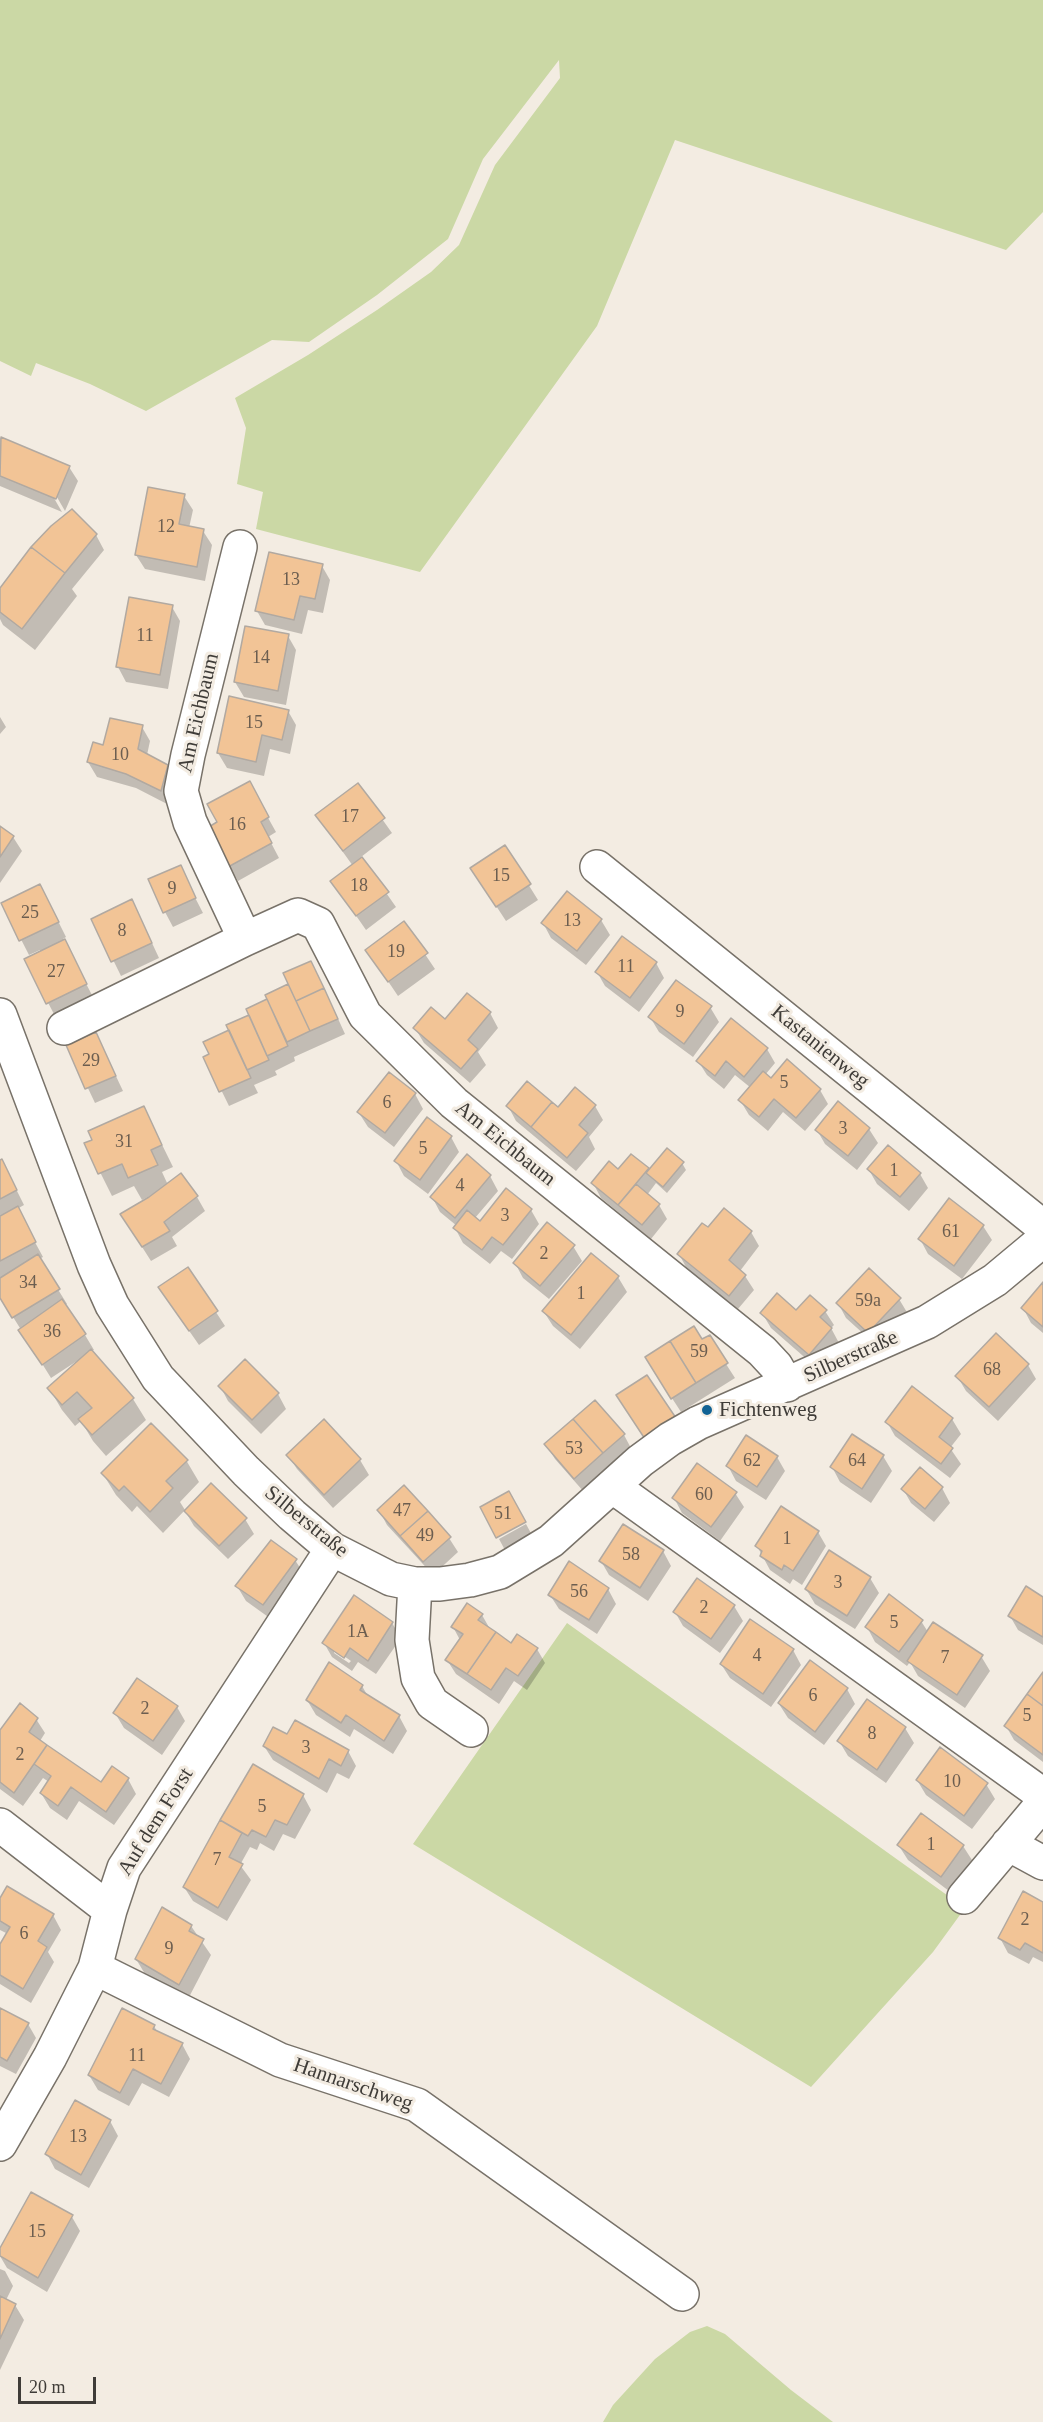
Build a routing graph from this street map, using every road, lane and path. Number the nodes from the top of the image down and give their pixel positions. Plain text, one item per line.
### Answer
1 (240, 548) dead end
2 (597, 867) dead end
3 (245, 939) junction
4 (0, 1015) edge
5 (64, 1028) dead end
6 (1043, 1227) edge
7 (1043, 1240) edge
8 (787, 1385) junction
9 (612, 1486) junction
10 (332, 1549) junction
11 (416, 1584) junction
12 (471, 1730) dead end
13 (1043, 1795) edge
14 (1043, 1803) edge
15 (0, 1825) edge
16 (1008, 1844) junction
17 (1043, 1863) edge
18 (964, 1897) dead end
19 (110, 1910) junction
20 (95, 1968) junction
21 (0, 2144) edge
22 (682, 2294) dead end

1 - 3 street, Am Eichbaum
2 - 6 street, Kastanienweg
3 - 5 street, Am Eichbaum
3 - 8 street, Am Eichbaum
4 - 10 street, Silberstraße
7 - 8 street, Silberstraße
8 - 9 street, Silberstraße
9 - 11 street, Silberstraße
9 - 13 street
10 - 11 street, Silberstraße
10 - 19 street, Auf dem Forst
11 - 12 street
14 - 16 street
15 - 19 street
16 - 17 street
16 - 18 street
19 - 20 street, Auf dem Forst
20 - 21 street, Auf dem Forst
20 - 22 street, Hannarschweg

